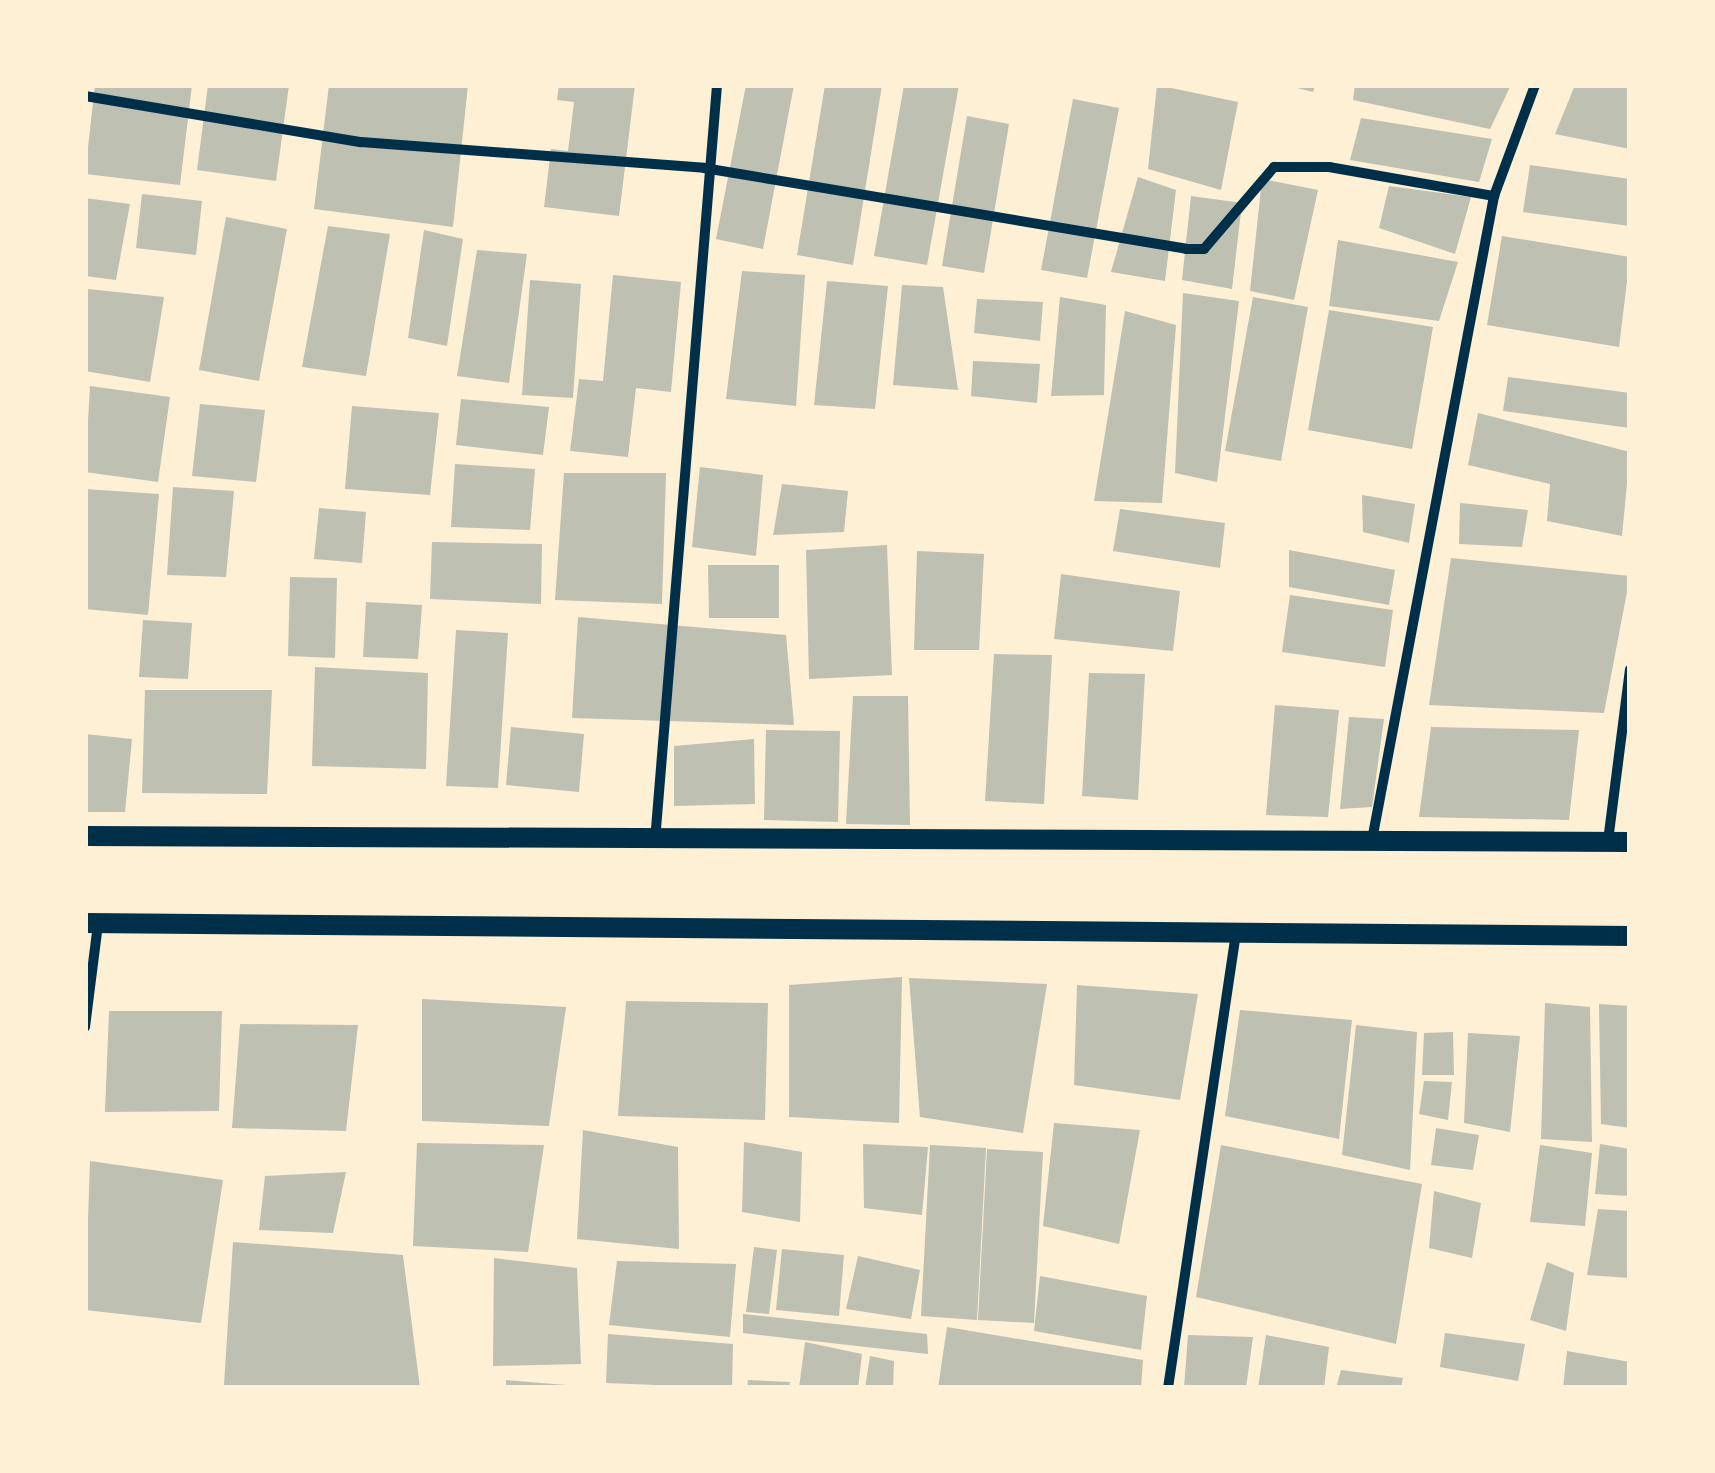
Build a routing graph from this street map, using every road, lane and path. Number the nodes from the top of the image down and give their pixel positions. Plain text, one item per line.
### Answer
1 (717, 85) edge
2 (1535, 85) edge
3 (85, 96) edge
4 (704, 168) junction
5 (1494, 196) junction
6 (1630, 669) edge
7 (85, 836) edge
8 (1372, 840) junction
9 (1608, 842) junction
10 (1630, 842) edge
11 (654, 844) junction
12 (92, 923) edge
13 (1236, 932) junction
14 (1630, 936) edge
15 (85, 1028) edge
16 (1168, 1388) edge

1 - 4 street
2 - 5 street
3 - 4 street
4 - 5 street
4 - 11 street
5 - 8 street
6 - 9 street
7 - 11 main road
8 - 9 main road
8 - 11 main road
9 - 10 main road
12 - 13 main road
12 - 15 street
13 - 14 main road
13 - 16 street

